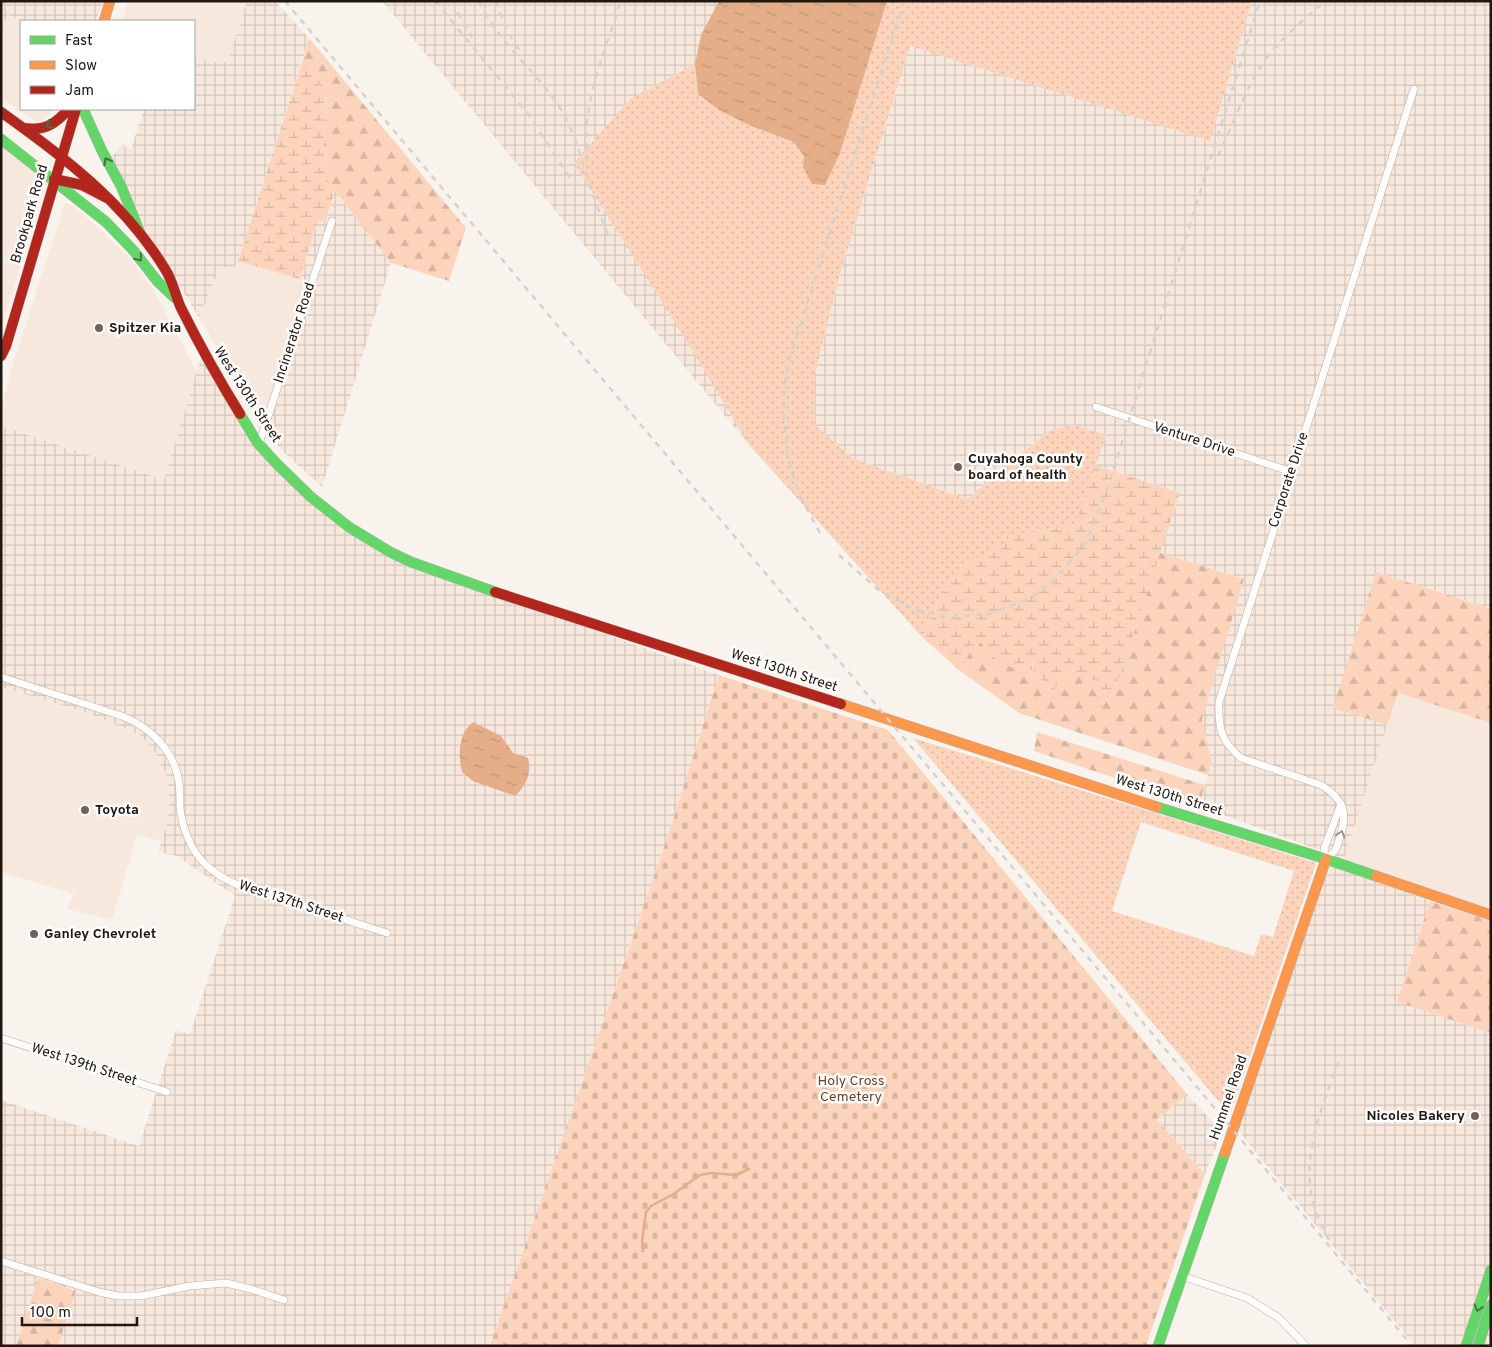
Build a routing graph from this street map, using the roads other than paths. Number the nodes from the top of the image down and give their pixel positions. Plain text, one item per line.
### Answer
1 (110, 1) edge
2 (104, 20) edge
3 (1414, 90) dead end
4 (68, 110) edge
5 (76, 110) edge
6 (83, 110) edge
7 (1, 112) edge
8 (24, 128) junction
9 (1, 139) edge
10 (61, 155) junction
11 (54, 179) junction
12 (109, 199) junction
13 (122, 211) junction
14 (332, 221) dead end
15 (106, 222) junction
16 (142, 235) junction
17 (177, 300) junction
18 (1, 356) edge
19 (1096, 407) dead end
20 (259, 444) junction
21 (1292, 472) junction
22 (1, 677) edge
23 (1326, 859) junction
24 (1491, 915) edge
25 (387, 933) dead end
26 (1, 1038) edge
27 (167, 1092) dead end
28 (1, 1260) edge
29 (1491, 1270) edge
30 (1182, 1276) junction
31 (284, 1300) dead end
32 (1491, 1305) edge
33 (1158, 1346) edge
34 (1306, 1346) edge
35 (1466, 1346) edge
36 (1478, 1346) edge

1 - 2 main road
3 - 21 street, Corporate Drive
4 -> 8 main road
5 - 10 main road, Brookpark Road
16 -> 6 main road
7 - 8 main road, West 130th Street
8 - 10 main road, West 130th Street
9 - 11 main road, West 130th Street
10 - 11 main road, Brookpark Road
10 - 12 main road, West 130th Street
11 - 12 main road
11 - 15 main road, West 130th Street
11 - 18 main road, Brookpark Road
12 - 13 main road, West 130th Street
13 - 15 main road
13 - 16 main road, West 130th Street
14 - 20 street, Incinerator Road
15 -> 17 main road, West 130th Street
16 - 17 main road, West 130th Street
17 - 20 main road, West 130th Street
19 - 21 street, Venture Drive
20 - 23 main road, West 130th Street
21 - 23 street, Corporate Drive
22 - 25 street, West 137th Street
23 - 24 main road, West 130th Street
23 - 30 main road, Hummel Road
26 - 27 street, West 139th Street
28 - 31 street
29 -> 35 main road
30 - 33 main road, Hummel Road
30 - 34 street
32 - 36 main road

